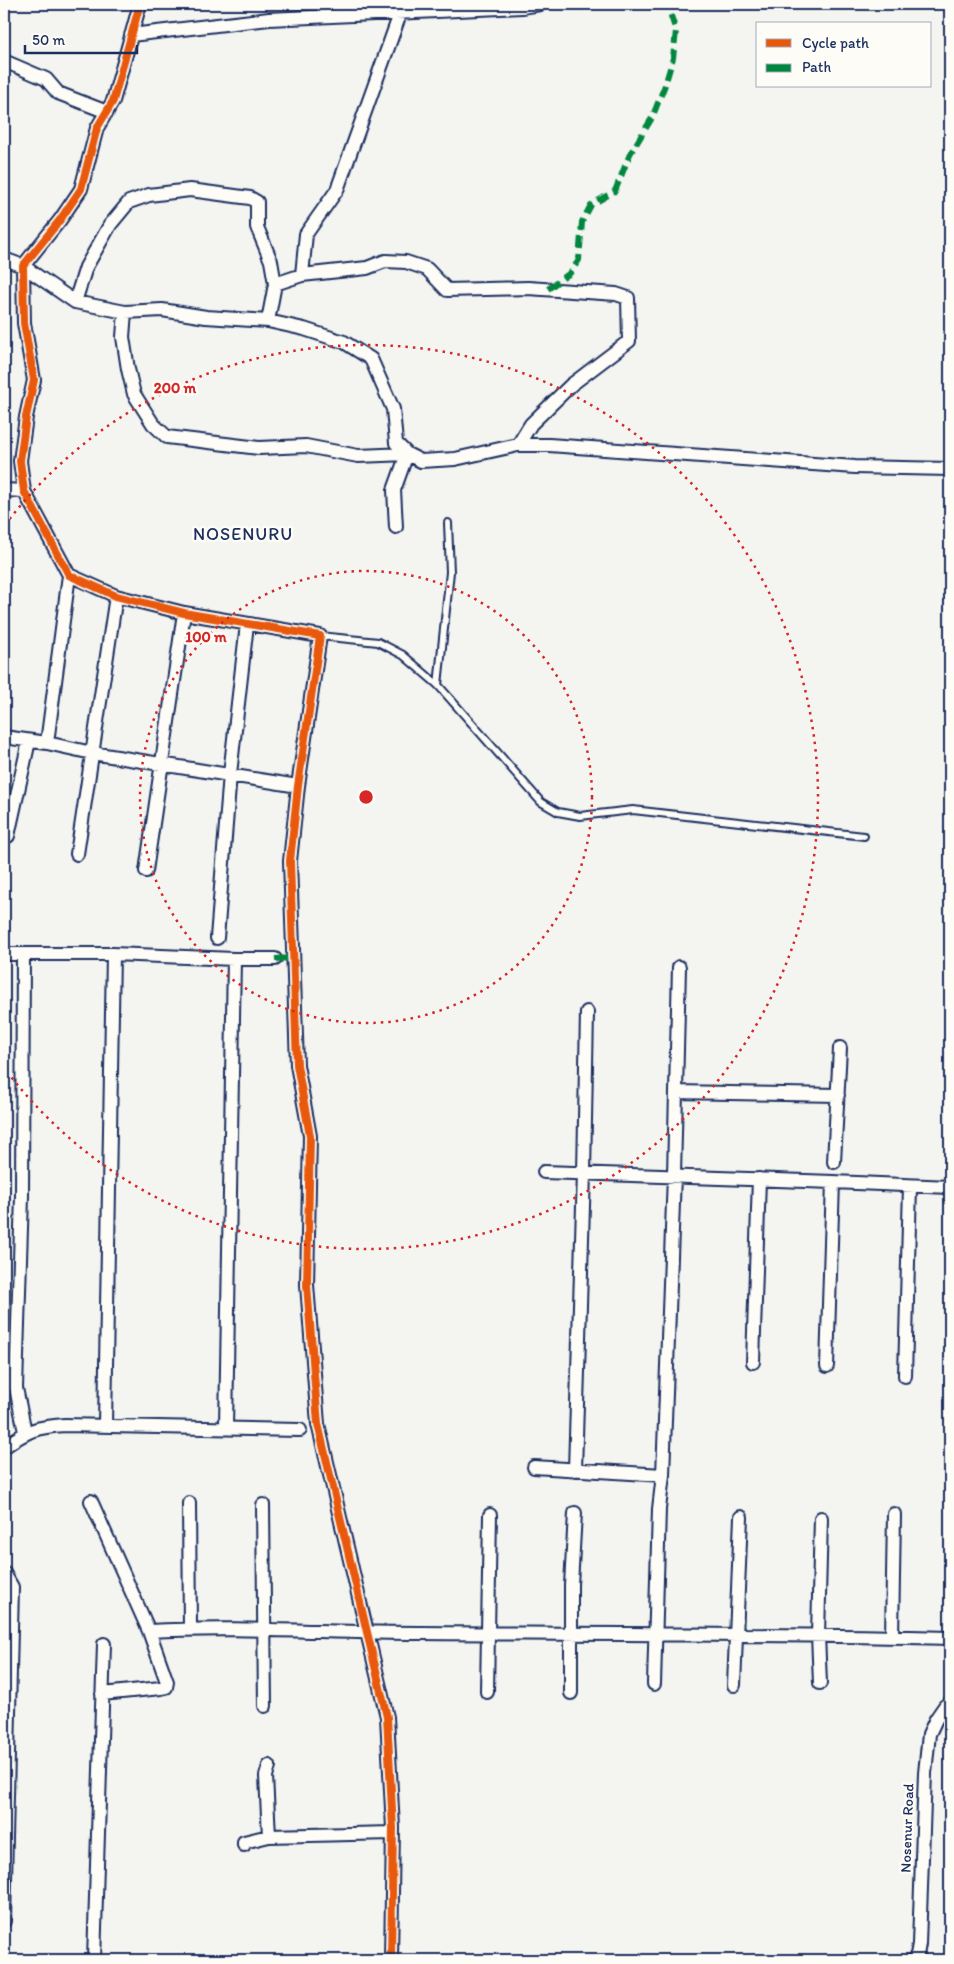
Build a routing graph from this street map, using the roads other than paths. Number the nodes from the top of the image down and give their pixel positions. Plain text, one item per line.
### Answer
1 (140, 4) edge
2 (540, 4) edge
3 (400, 14) junction
4 (131, 35) junction
5 (4, 62) edge
6 (107, 112) junction
7 (4, 259) edge
8 (23, 266) junction
9 (302, 275) junction
10 (275, 284) junction
11 (75, 302) junction
12 (125, 312) junction
13 (268, 321) junction
14 (518, 445) junction
15 (407, 454) junction
16 (950, 469) edge
17 (4, 490) edge
18 (24, 491) junction
19 (448, 523) dead end
20 (396, 527) dead end
21 (69, 575) junction
22 (116, 596) junction
23 (184, 613) junction
24 (246, 624) junction
25 (320, 636) junction
26 (438, 685) junction
27 (4, 737) edge
28 (29, 741) junction
29 (47, 743) junction
30 (92, 753) junction
31 (160, 764) junction
32 (230, 774) junction
33 (298, 786) junction
34 (8, 836) dead end
35 (864, 836) dead end
36 (77, 854) dead end
37 (146, 871) dead end
38 (217, 938) dead end
39 (4, 954) edge
40 (23, 954) junction
41 (113, 954) junction
42 (234, 960) junction
43 (275, 960) dead end
44 (679, 967) dead end
45 (587, 1012) dead end
46 (840, 1048) dead end
47 (676, 1092) junction
48 (838, 1095) junction
49 (834, 1162) dead end
50 (544, 1172) dead end
51 (584, 1173) junction
52 (674, 1175) junction
53 (759, 1179) junction
54 (833, 1182) junction
55 (910, 1186) junction
56 (950, 1187) edge
57 (753, 1362) dead end
58 (827, 1366) dead end
59 (4, 1372) edge
60 (905, 1376) dead end
61 (16, 1388) junction
62 (105, 1425) junction
63 (226, 1427) junction
64 (300, 1430) dead end
65 (25, 1432) junction
66 (4, 1447) edge
67 (534, 1467) dead end
68 (574, 1470) junction
69 (663, 1475) junction
70 (91, 1500) dead end
71 (189, 1503) dead end
72 (263, 1505) dead end
73 (575, 1513) dead end
74 (894, 1514) dead end
75 (490, 1515) dead end
76 (741, 1517) dead end
77 (821, 1518) dead end
78 (4, 1573) edge
79 (190, 1629) junction
80 (264, 1630) junction
81 (149, 1631) junction
82 (368, 1633) junction
83 (488, 1634) junction
84 (571, 1634) junction
85 (655, 1634) junction
86 (735, 1634) junction
87 (818, 1635) junction
88 (892, 1636) junction
89 (950, 1638) edge
90 (104, 1644) dead end
91 (820, 1683) dead end
92 (654, 1684) dead end
93 (734, 1684) dead end
94 (487, 1692) dead end
95 (571, 1693) dead end
96 (102, 1694) junction
97 (950, 1703) edge
98 (265, 1706) dead end
99 (269, 1766) dead end
100 (392, 1833) junction
101 (269, 1836) junction
102 (244, 1845) dead end
103 (4, 1921) edge
104 (94, 1960) edge
105 (391, 1960) edge
106 (913, 1960) edge

1 - 4 street
2 - 3 street
3 - 4 street
3 - 9 street
4 - 6 street
5 - 6 street
6 - 8 street
7 - 8 street
8 - 11 street
8 - 18 street
9 - 10 street
9 - 14 street
10 - 11 street
10 - 13 street
11 - 12 street
12 - 13 street
12 - 15 street
13 - 15 street
14 - 15 street
14 - 16 street
15 - 20 street
17 - 18 street
18 - 21 street
19 - 26 lane
21 - 22 street
21 - 29 street
22 - 23 street
22 - 30 street
23 - 24 street
23 - 31 street
24 - 25 street
24 - 32 street
25 - 26 lane
25 - 33 street
26 - 35 lane
27 - 28 street
28 - 29 street
28 - 34 street
29 - 30 street
30 - 31 street
30 - 36 street
31 - 32 street
31 - 37 street
32 - 33 street
32 - 38 street
33 - 82 street
39 - 40 street
40 - 41 street
40 - 61 street
41 - 42 street
41 - 62 street
42 - 43 street
42 - 63 street
44 - 47 street
45 - 51 street
46 - 48 street
47 - 48 street
47 - 52 street
48 - 49 street
50 - 51 street
51 - 52 street
51 - 68 street
52 - 53 street
52 - 69 street
53 - 54 street
53 - 57 street
54 - 55 street
54 - 58 street
55 - 56 street
55 - 60 street
59 - 61 street
61 - 65 street
62 - 63 street
62 - 65 street
63 - 64 street
65 - 66 street
67 - 68 street
68 - 69 street
69 - 85 street
70 - 81 street
71 - 79 street
72 - 80 street
73 - 84 street
74 - 88 street
75 - 83 street
76 - 86 street
77 - 87 street
78 - 103 street
79 - 80 street
79 - 81 street
80 - 82 street
80 - 98 street
81 - 96 street
82 - 83 street
82 - 100 street
83 - 84 street
83 - 94 street
84 - 85 street
84 - 95 street
85 - 86 street
85 - 92 street
86 - 87 street
86 - 93 street
87 - 88 street
87 - 91 street
88 - 89 street
90 - 96 street
96 - 104 street
97 - 106 street, Nosenur Road
99 - 101 street
100 - 101 street
100 - 105 street
101 - 102 street

